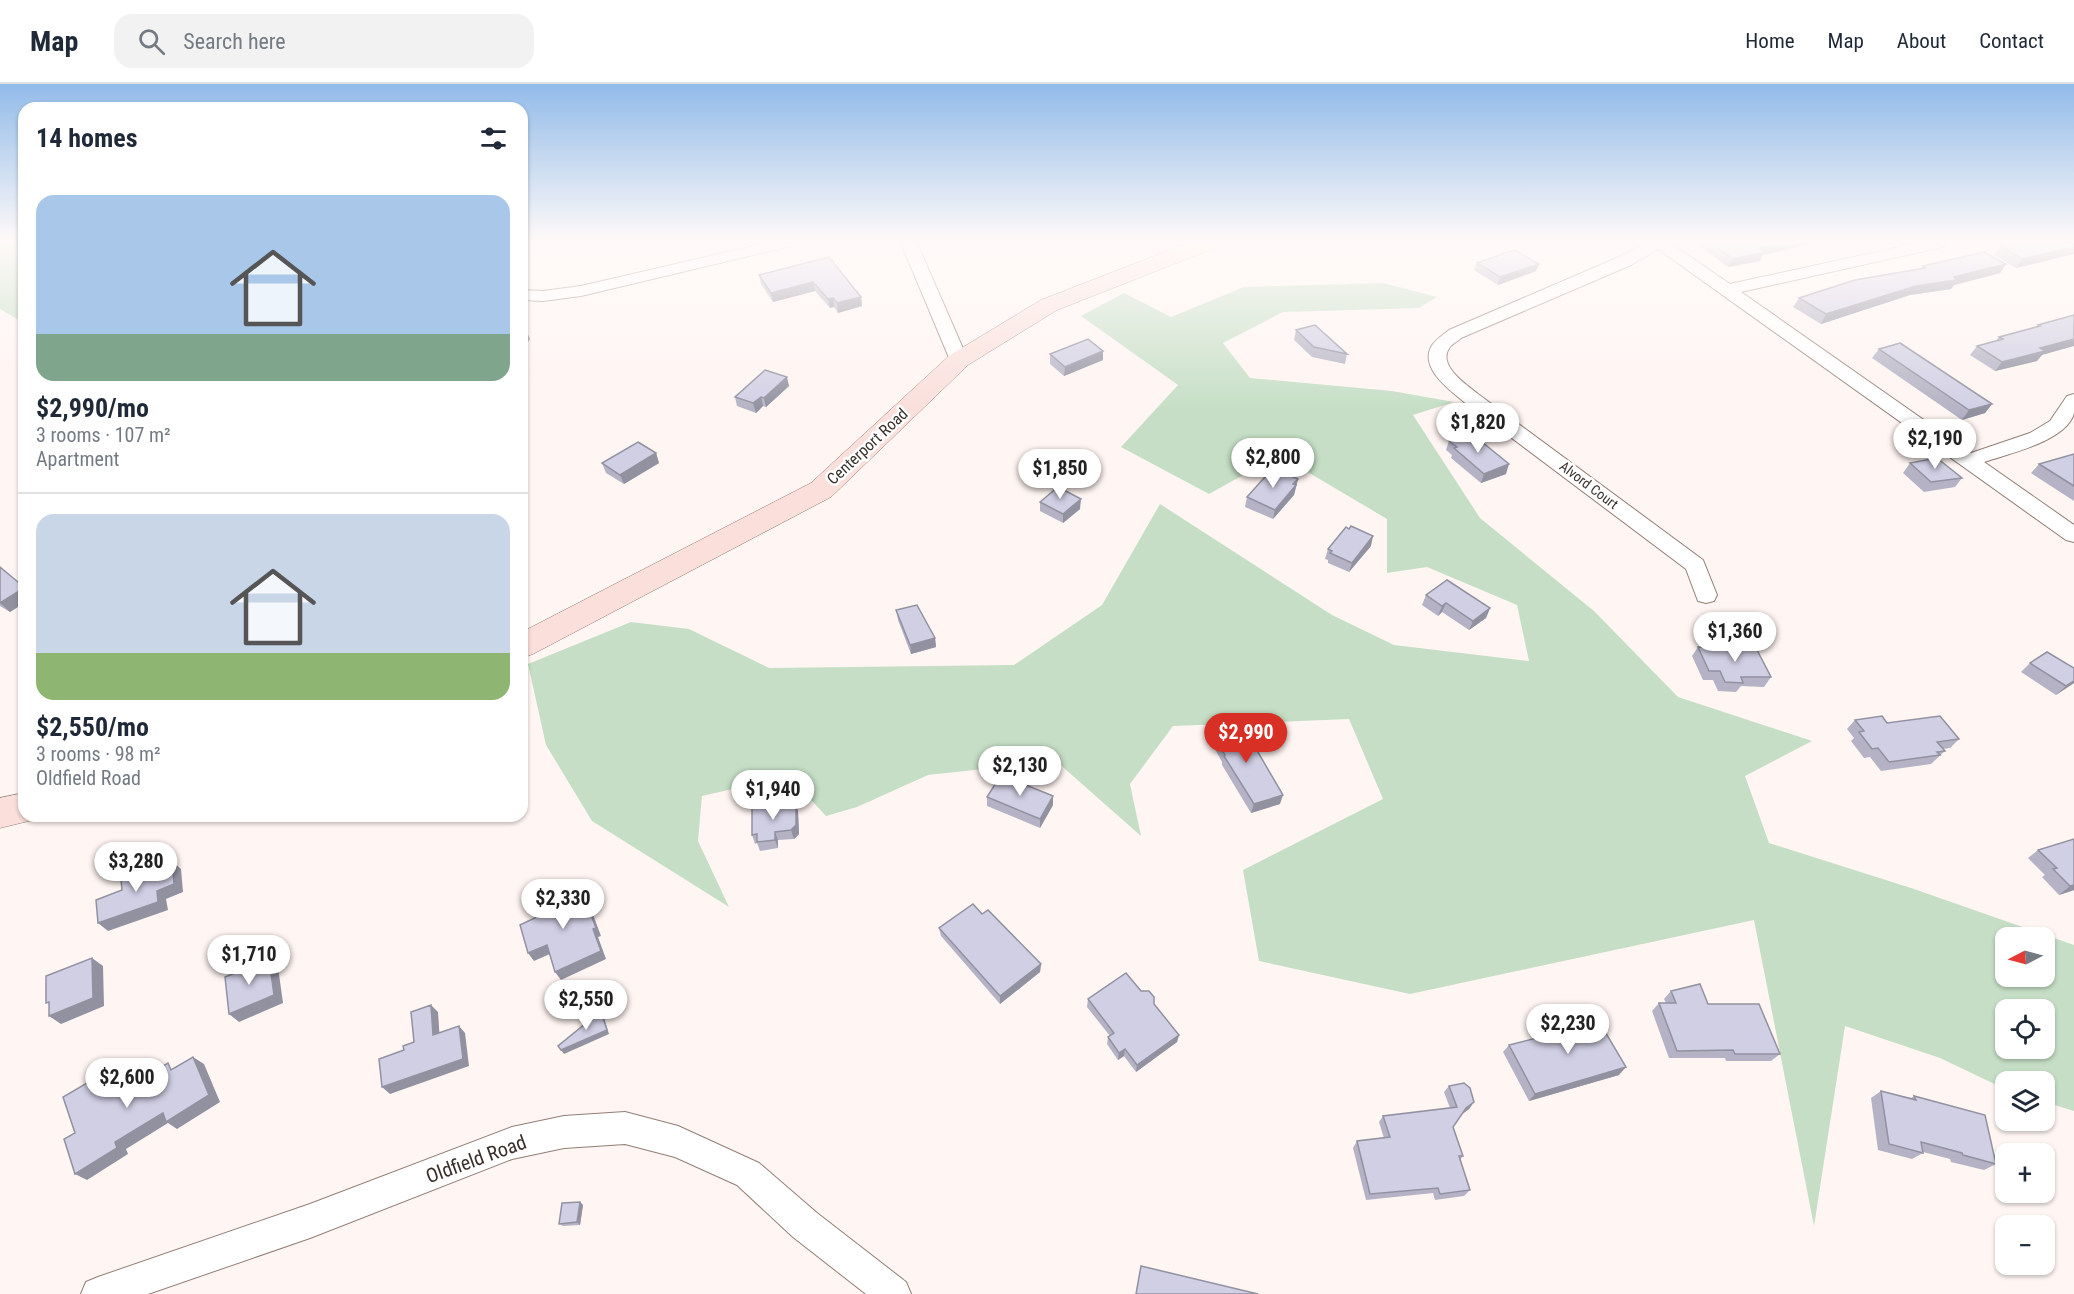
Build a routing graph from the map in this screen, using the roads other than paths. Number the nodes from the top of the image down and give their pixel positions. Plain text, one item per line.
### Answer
1 (933, 299) edge
2 (1063, 299) edge
3 (1535, 299) edge
4 (1740, 299) edge
5 (959, 360) junction
6 (2074, 400) edge
7 (1969, 460) junction
8 (2074, 535) edge
9 (1706, 595) dead end
10 (528, 643) edge
11 (18, 809) edge
12 (0, 813) edge
13 (98, 1294) edge
14 (894, 1294) edge

1 - 5 street
2 - 5 main road, Centerport Road
3 - 9 street, Alvord Court
4 - 7 street
5 - 10 main road, Centerport Road
6 - 7 street
7 - 8 street
11 - 12 main road
13 - 14 street, Oldfield Road

